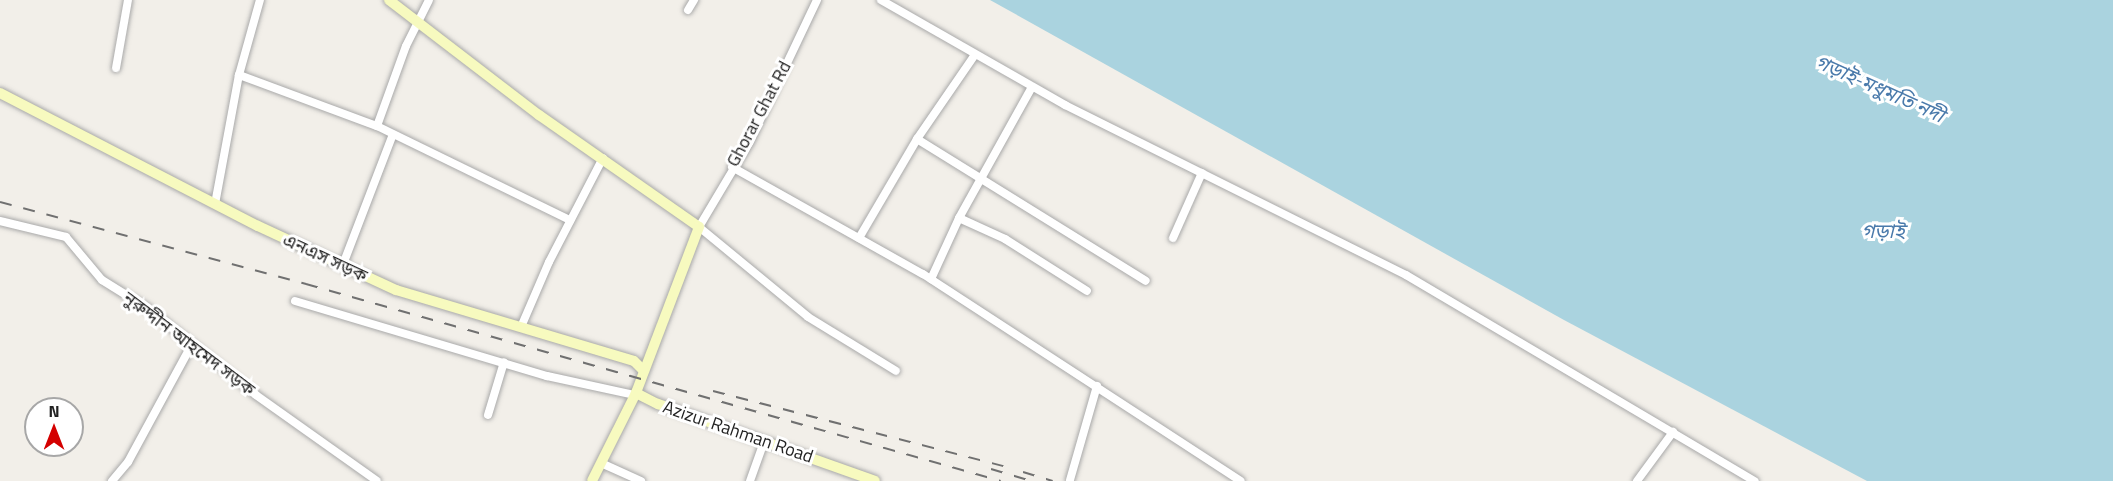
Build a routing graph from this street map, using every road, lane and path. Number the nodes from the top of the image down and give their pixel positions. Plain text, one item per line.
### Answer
1 (128, 0) edge
2 (260, 0) edge
3 (389, 0) edge
4 (429, 0) edge
5 (694, 0) edge
6 (816, 0) edge
7 (880, 0) edge
8 (688, 10) dead end
9 (417, 21) junction
10 (974, 56) junction
11 (116, 68) dead end
12 (239, 75) junction
13 (1032, 87) junction
14 (0, 93) edge
15 (377, 126) junction
16 (393, 134) junction
17 (917, 139) junction
18 (603, 158) junction
19 (732, 167) junction
20 (1202, 173) junction
21 (984, 178) junction
22 (215, 204) junction
23 (959, 218) junction
24 (570, 220) junction
25 (0, 221) edge
26 (699, 227) junction
27 (859, 238) junction
28 (1173, 238) dead end
29 (342, 267) junction
30 (931, 279) junction
31 (1146, 280) dead end
32 (1087, 291) dead end
33 (295, 301) dead end
34 (521, 327) junction
35 (192, 345) junction
36 (504, 362) junction
37 (643, 370) junction
38 (896, 371) dead end
39 (1097, 386) junction
40 (635, 394) junction
41 (488, 415) dead end
42 (1673, 432) junction
43 (764, 442) junction
44 (601, 463) junction
45 (861, 479) edge
46 (1070, 480) edge
47 (112, 481) edge
48 (377, 481) edge
49 (592, 481) edge
50 (641, 481) edge
51 (750, 481) edge
52 (875, 481) edge
53 (1241, 481) edge
54 (1637, 481) edge
55 (1755, 481) edge

1 - 11 street
2 - 12 street
3 - 9 main road
4 - 9 street
5 - 8 street
6 - 19 street, Ghorar Ghat Rd
7 - 10 street
9 - 15 street
9 - 18 main road
10 - 13 street
10 - 17 street
12 - 15 street
12 - 22 street
13 - 20 street
13 - 21 street
14 - 22 main road, এনএস সড়ক
15 - 16 street
16 - 24 street
16 - 29 street
17 - 21 street
17 - 27 street
18 - 24 street
18 - 26 main road
19 - 26 street, Ghorar Ghat Rd
19 - 27 street
20 - 28 street
20 - 42 street
21 - 23 street
21 - 31 street
22 - 29 main road, এনএস সড়ক
23 - 30 street
23 - 32 street
24 - 34 street
25 - 35 street, নুরুদ্দীন আহমেদ সড়ক
26 - 37 main road
26 - 38 street
27 - 30 street
29 - 34 main road, এনএস সড়ক
30 - 39 street
33 - 36 street
34 - 37 main road, এনএস সড়ক
35 - 47 street
35 - 48 street, নুরুদ্দীন আহমেদ সড়ক
36 - 40 street
36 - 41 street
37 - 40 main road
39 - 46 street
39 - 53 street
40 - 43 main road, Azizur Rahman Road
40 - 44 main road
42 - 54 street
42 - 55 street
43 - 45 main road, Azizur Rahman Road
43 - 51 street
44 - 49 main road
44 - 50 street
45 - 52 main road, Azizur Rahman Road

